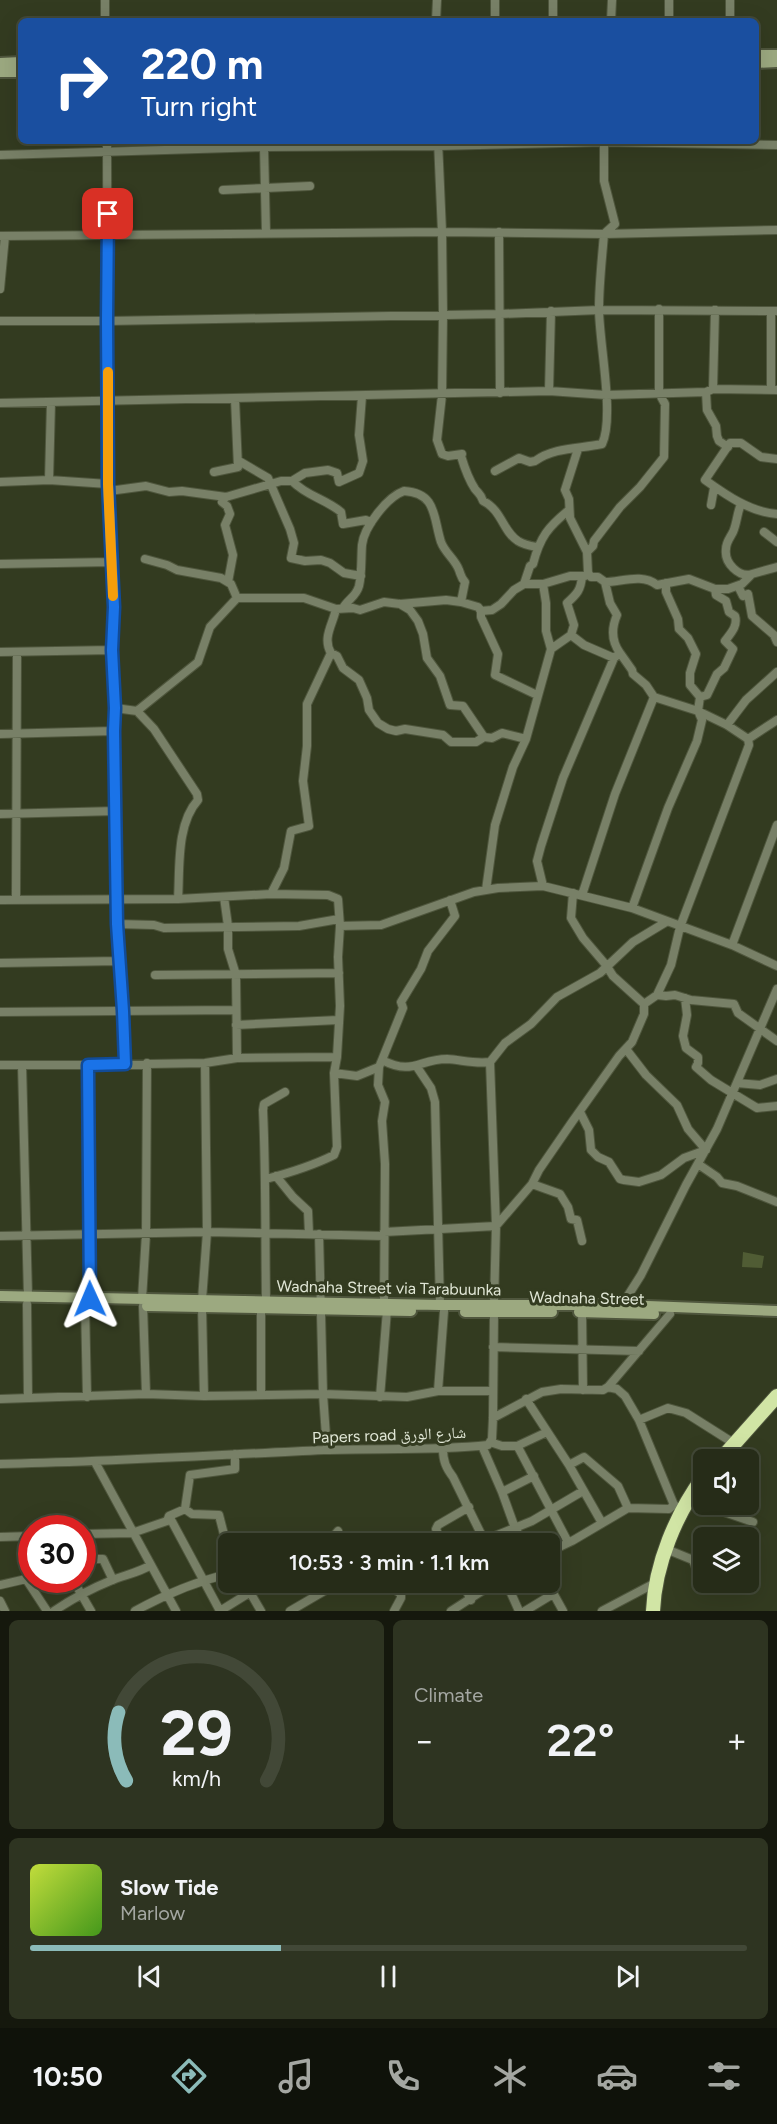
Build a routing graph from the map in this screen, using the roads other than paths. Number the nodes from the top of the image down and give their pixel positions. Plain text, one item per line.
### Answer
1 (105, 0) edge
2 (437, 0) edge
3 (495, 0) edge
4 (553, 0) edge
5 (612, 0) edge
6 (669, 0) edge
7 (730, 0) edge
8 (105, 18) edge
9 (436, 18) edge
10 (495, 18) edge
11 (554, 18) edge
12 (611, 18) edge
13 (669, 18) edge
14 (730, 18) edge
15 (759, 55) edge
16 (777, 55) edge
17 (18, 62) edge
18 (0, 63) edge
19 (759, 63) edge
20 (777, 63) edge
21 (0, 72) edge
22 (18, 72) edge
23 (107, 144) edge
24 (438, 144) edge
25 (604, 144) edge
26 (719, 144) edge
27 (777, 145) edge
28 (264, 147) junction
29 (107, 153) junction
30 (0, 155) edge
31 (310, 186) dead end
32 (224, 189) dead end
33 (266, 189) junction
34 (777, 230) edge
35 (442, 232) junction
36 (499, 232) junction
37 (266, 233) junction
38 (108, 234) junction
39 (603, 234) junction
40 (2, 236) edge
41 (0, 289) edge
42 (599, 309) junction
43 (659, 309) junction
44 (715, 310) junction
45 (551, 311) junction
46 (774, 311) edge
47 (443, 314) junction
48 (500, 314) junction
49 (0, 321) edge
50 (107, 321) junction
51 (709, 390) junction
52 (774, 390) edge
53 (549, 391) junction
54 (500, 393) junction
55 (659, 393) junction
56 (442, 395) junction
57 (606, 395) junction
58 (362, 396) junction
59 (235, 399) junction
60 (108, 400) junction
61 (51, 402) junction
62 (0, 403) edge
63 (728, 447) junction
64 (578, 449) junction
65 (777, 459) edge
66 (239, 461) junction
67 (495, 471) dead end
68 (214, 472) dead end
69 (49, 480) junction
70 (292, 481) junction
71 (0, 482) edge
72 (269, 484) junction
73 (109, 488) junction
74 (714, 488) junction
75 (226, 497) junction
76 (741, 504) junction
77 (711, 506) dead end
78 (569, 510) junction
79 (777, 514) edge
80 (371, 523) junction
81 (764, 532) dead end
82 (777, 542) edge
83 (537, 547) junction
84 (588, 552) junction
85 (145, 560) dead end
86 (112, 562) junction
87 (0, 564) edge
88 (777, 567) edge
89 (752, 574) junction
90 (585, 575) junction
91 (361, 576) junction
92 (228, 582) junction
93 (605, 582) junction
94 (666, 583) junction
95 (543, 584) junction
96 (524, 585) junction
97 (738, 586) junction
98 (715, 589) junction
99 (237, 598) junction
100 (461, 602) junction
101 (400, 603) junction
102 (340, 609) junction
103 (481, 611) junction
104 (570, 635) junction
105 (776, 640) edge
106 (551, 649) junction
107 (112, 650) junction
108 (0, 652) edge
109 (17, 652) junction
110 (331, 653) junction
111 (617, 656) junction
112 (777, 672) edge
113 (537, 696) junction
114 (654, 697) junction
115 (700, 697) junction
116 (115, 708) junction
117 (137, 711) junction
118 (698, 711) junction
119 (777, 720) edge
120 (727, 725) junction
121 (114, 731) junction
122 (15, 733) junction
123 (0, 734) edge
124 (484, 737) junction
125 (526, 739) junction
126 (748, 739) junction
127 (116, 811) junction
128 (0, 814) edge
129 (15, 814) junction
130 (777, 825) edge
131 (543, 886) junction
132 (486, 890) junction
133 (272, 894) junction
134 (577, 894) junction
135 (224, 897) junction
136 (16, 899) junction
137 (118, 899) junction
138 (0, 900) edge
139 (178, 900) junction
140 (450, 900) junction
141 (632, 908) junction
142 (666, 922) junction
143 (340, 923) junction
144 (117, 924) junction
145 (228, 926) junction
146 (680, 927) junction
147 (732, 945) junction
148 (119, 961) junction
149 (0, 963) edge
150 (606, 965) junction
151 (777, 966) edge
152 (339, 973) junction
153 (155, 975) dead end
154 (236, 975) junction
155 (777, 989) edge
156 (657, 994) junction
157 (685, 998) junction
158 (644, 1004) junction
159 (235, 1010) junction
160 (123, 1011) junction
161 (0, 1012) edge
162 (338, 1020) junction
163 (236, 1025) junction
164 (760, 1027) junction
165 (777, 1041) edge
166 (626, 1049) junction
167 (338, 1057) junction
168 (237, 1058) junction
169 (490, 1062) junction
170 (147, 1063) junction
171 (205, 1063) junction
172 (381, 1063) junction
173 (125, 1064) junction
174 (0, 1065) edge
175 (22, 1065) junction
176 (88, 1065) junction
177 (417, 1067) junction
178 (334, 1073) junction
179 (777, 1079) edge
180 (737, 1083) junction
181 (285, 1092) dead end
182 (733, 1092) junction
183 (777, 1106) edge
184 (580, 1112) junction
185 (706, 1150) junction
186 (698, 1164) junction
187 (276, 1176) junction
188 (266, 1179) junction
189 (532, 1184) junction
190 (777, 1202) edge
191 (496, 1226) junction
192 (438, 1230) junction
193 (207, 1232) junction
194 (264, 1233) junction
195 (146, 1234) junction
196 (309, 1234) junction
197 (319, 1234) junction
198 (384, 1234) junction
199 (0, 1236) edge
200 (26, 1236) junction
201 (89, 1236) junction
202 (582, 1241) dead end
203 (0, 1296) edge
204 (28, 1300) junction
205 (87, 1301) junction
206 (142, 1302) junction
207 (0, 1303) edge
208 (202, 1304) junction
209 (263, 1305) junction
210 (622, 1305) junction
211 (321, 1306) junction
212 (386, 1307) junction
213 (442, 1308) junction
214 (490, 1308) junction
215 (777, 1311) edge
216 (582, 1312) junction
217 (670, 1314) junction
218 (777, 1318) edge
219 (493, 1347) junction
220 (582, 1350) junction
221 (639, 1351) junction
222 (608, 1387) junction
223 (583, 1390) junction
224 (438, 1391) junction
225 (493, 1391) junction
226 (146, 1394) junction
227 (322, 1394) junction
228 (261, 1395) junction
229 (204, 1396) junction
230 (380, 1396) junction
231 (777, 1396) edge
232 (87, 1397) junction
233 (28, 1398) junction
234 (0, 1399) edge
235 (526, 1399) junction
236 (493, 1418) junction
237 (639, 1420) junction
238 (547, 1432) junction
239 (490, 1443) junction
240 (735, 1444) junction
241 (482, 1446) junction
242 (516, 1446) junction
243 (443, 1449) junction
244 (730, 1449) edge
245 (327, 1450) junction
246 (235, 1454) junction
247 (95, 1462) junction
248 (0, 1464) edge
249 (569, 1465) junction
250 (534, 1476) junction
251 (693, 1490) edge
252 (583, 1491) junction
253 (502, 1492) junction
254 (469, 1507) junction
255 (679, 1507) junction
256 (628, 1508) junction
257 (185, 1509) junction
258 (551, 1510) junction
259 (733, 1515) edge
260 (169, 1516) junction
261 (753, 1522) dead end
262 (602, 1523) junction
263 (515, 1528) junction
264 (338, 1530) dead end
265 (132, 1533) junction
266 (224, 1533) edge
267 (336, 1533) edge
268 (438, 1533) edge
269 (482, 1533) edge
270 (505, 1533) edge
271 (518, 1533) edge
272 (96, 1534) edge
273 (0, 1536) edge
274 (18, 1536) edge
275 (568, 1542) junction
276 (560, 1546) edge
277 (666, 1550) junction
278 (96, 1559) edge
279 (693, 1560) edge
280 (151, 1566) junction
281 (218, 1576) edge
282 (112, 1580) junction
283 (203, 1580) junction
284 (18, 1581) edge
285 (657, 1582) junction
286 (0, 1585) edge
287 (37, 1593) edge
288 (167, 1593) junction
289 (249, 1593) joint
290 (322, 1593) edge
291 (400, 1593) edge
292 (468, 1593) edge
293 (481, 1593) edge
294 (511, 1593) edge
295 (81, 1594) junction
296 (553, 1594) joint
297 (471, 1600) junction
298 (0, 1601) edge
299 (305, 1607) edge
300 (5, 1611) edge
301 (47, 1611) edge
302 (54, 1611) edge
303 (91, 1611) edge
304 (136, 1611) edge
305 (176, 1611) edge
306 (261, 1611) edge
307 (290, 1611) edge
308 (394, 1611) edge
309 (451, 1611) edge
310 (519, 1611) edge
311 (525, 1611) edge
312 (563, 1611) edge
313 (603, 1611) edge
314 (653, 1611) edge

1 - 8 street
2 - 9 street
3 - 10 street
4 - 11 street
5 - 12 street
6 - 13 street
7 - 14 street
15 - 16 main road
17 - 18 main road
19 - 20 main road
21 - 22 main road
23 - 29 street
24 - 28 street
24 - 35 street
25 - 39 street
26 - 27 street
28 - 29 street
28 - 33 street
29 - 30 street
29 - 38 street
31 - 33 street
32 - 33 street
33 - 37 street
34 - 39 street
35 - 36 street
35 - 37 street
35 - 47 street
36 - 39 street
36 - 48 street
37 - 38 street
38 - 40 street
38 - 50 street
39 - 42 street
40 - 41 street
42 - 43 street
42 - 45 street
42 - 57 street
43 - 44 street
43 - 55 street
44 - 46 street
44 - 51 street
45 - 48 street
45 - 53 street
46 - 52 street
47 - 48 street
47 - 50 street
47 - 56 street
48 - 54 street
49 - 50 street
50 - 60 street
51 - 52 street
51 - 55 street
51 - 63 street
53 - 54 street
53 - 57 street
54 - 56 street
55 - 57 street
55 - 84 street
56 - 58 street
56 - 83 street
57 - 64 street
58 - 59 street
58 - 70 street
59 - 60 street
59 - 66 street
60 - 61 street
60 - 73 street
61 - 62 street
61 - 69 street
63 - 65 street
63 - 74 street
64 - 67 street
64 - 78 street
66 - 68 street
66 - 72 street
69 - 71 street
69 - 73 street
70 - 72 street
70 - 80 street
72 - 75 street
72 - 91 street
73 - 75 street
73 - 86 street
74 - 76 street
74 - 77 street
75 - 92 street
76 - 79 street
76 - 89 street
78 - 83 street
78 - 84 street
80 - 91 street
80 - 100 street
81 - 82 street
83 - 96 street
84 - 90 street
85 - 92 street
86 - 87 street
86 - 107 street
88 - 89 street
89 - 97 street
90 - 93 street
90 - 95 street
90 - 104 street
91 - 102 street
92 - 99 street
93 - 94 street
93 - 111 street
94 - 98 street
94 - 115 street
95 - 96 street
95 - 106 street
96 - 103 street
97 - 98 street
97 - 105 street
98 - 115 street
99 - 102 street
99 - 117 street
100 - 101 street
100 - 103 street
101 - 102 street
101 - 124 street
102 - 110 street
103 - 113 street
104 - 106 street
104 - 111 street
106 - 113 street
107 - 109 street
107 - 116 street
108 - 109 street
109 - 122 street
110 - 124 street
110 - 133 street
111 - 114 street
111 - 131 street
112 - 120 street
113 - 125 street
114 - 118 street
114 - 134 street
115 - 118 street
116 - 117 street
116 - 121 street
117 - 139 street
118 - 120 street
118 - 141 street
119 - 126 street
120 - 126 street
121 - 122 street
121 - 127 street
122 - 123 street
122 - 129 street
124 - 125 street
125 - 132 street
126 - 146 street
127 - 129 street
127 - 137 street
128 - 129 street
129 - 136 street
130 - 147 street
131 - 132 street
131 - 134 street
132 - 140 street
133 - 135 street
133 - 143 street
134 - 141 street
134 - 150 street
135 - 139 street
135 - 145 street
136 - 137 street
136 - 138 street
137 - 139 street
137 - 144 street
140 - 143 street
140 - 172 street
141 - 142 street
142 - 146 street
142 - 150 street
143 - 145 street
143 - 152 street
144 - 145 street
144 - 148 street
145 - 154 street
146 - 147 street
146 - 156 street
147 - 151 street
148 - 149 street
148 - 160 street
150 - 158 street
150 - 169 street
152 - 154 street
152 - 162 street
153 - 154 street
154 - 159 street
155 - 164 street
156 - 157 street
156 - 158 street
157 - 164 street
157 - 182 street
158 - 166 street
159 - 160 street
159 - 163 street
160 - 161 street
160 - 173 street
162 - 163 street
162 - 167 street
163 - 168 street
164 - 165 street
164 - 180 street
166 - 184 street
166 - 185 street
167 - 168 street
167 - 178 street
168 - 171 street
169 - 177 street
169 - 191 street
170 - 171 street
170 - 173 street
170 - 195 street
171 - 193 street
172 - 177 street
172 - 178 street
172 - 198 street
173 - 176 street
174 - 175 street
175 - 176 street
175 - 200 street
176 - 201 street
177 - 192 street
178 - 187 street
179 - 180 street
180 - 182 street
181 - 188 street
182 - 183 street
182 - 185 street
184 - 185 street
184 - 189 street
185 - 186 street
186 - 190 street
186 - 210 street
187 - 188 street
187 - 196 street
188 - 194 street
189 - 191 street
189 - 202 street
191 - 192 street
191 - 214 street
192 - 198 street
192 - 213 street
193 - 194 street
193 - 195 street
193 - 208 street
194 - 196 street
194 - 209 street
195 - 201 street
195 - 206 street
196 - 197 street
197 - 198 street
197 - 211 street
198 - 212 street
199 - 200 street
200 - 201 street
200 - 204 street
201 - 205 street
203 - 204 main road
204 - 205 main road, Wadnaha Street
204 - 207 main road, Wadnaha Street
204 - 233 street
205 - 206 main road, Wadnaha Street
205 - 232 street
206 - 208 main road, Wadnaha Street
206 - 226 street
208 - 209 main road, Wadnaha Street
208 - 229 street
209 - 211 main road, Wadnaha Street
209 - 228 street
210 - 214 main road, Wadnaha Street via Tarabuunka
210 - 215 main road, Wadnaha Street via Tarabuunka
211 - 212 main road, Wadnaha Street
211 - 227 street
212 - 213 main road, Wadnaha Street
212 - 230 street
213 - 214 main road, Wadnaha Street
213 - 224 street
214 - 216 main road, Wadnaha Street
214 - 219 street
216 - 217 main road, Wadnaha Street
216 - 220 street
217 - 218 main road, Wadnaha Street
217 - 221 street
219 - 220 street
219 - 225 street
220 - 221 street
220 - 223 street
221 - 222 street
222 - 223 street
222 - 237 street
223 - 235 street
224 - 225 street
224 - 230 street
225 - 236 street
226 - 229 street
226 - 232 street
227 - 228 street
227 - 230 street
227 - 245 street
228 - 229 street
231 - 240 highway
232 - 233 street
233 - 234 street
235 - 236 street
235 - 238 street
236 - 239 street, Papers road شارع الورق
237 - 240 street
237 - 255 street
238 - 242 street
238 - 249 street
239 - 241 street, Papers road شارع الورق
239 - 242 street
240 - 244 highway
241 - 243 street, Papers road شارع الورق
241 - 253 street
242 - 250 street
243 - 245 street, Papers road شارع الورق
243 - 254 street
245 - 246 street, Papers road شارع الورق
246 - 247 street, Papers road شارع الورق
246 - 257 street
247 - 248 street, Papers road شارع الورق
247 - 265 street
249 - 252 street
249 - 256 street
250 - 253 street
250 - 258 street
251 - 255 highway
252 - 258 street
252 - 262 street
253 - 263 street
254 - 268 street
254 - 269 street
255 - 256 street
255 - 277 highway
256 - 262 street
257 - 260 street
257 - 266 street
258 - 263 street
258 - 275 street
259 - 261 street
260 - 265 street
260 - 283 street
262 - 275 street
263 - 270 street
263 - 271 street
264 - 267 street
265 - 272 street
265 - 280 street
273 - 274 street
275 - 276 street
277 - 279 street
277 - 285 highway
278 - 282 street
280 - 282 street
280 - 288 street
281 - 283 street
282 - 295 street
283 - 288 street
283 - 289 street
284 - 286 street
285 - 313 street
285 - 314 highway
287 - 301 street
288 - 304 street
288 - 305 street
289 - 306 street
290 - 299 street
291 - 308 street
292 - 297 street
293 - 297 street
294 - 310 street
295 - 302 street
295 - 303 street
296 - 311 street
296 - 312 street
297 - 309 street
298 - 300 street
299 - 307 street

